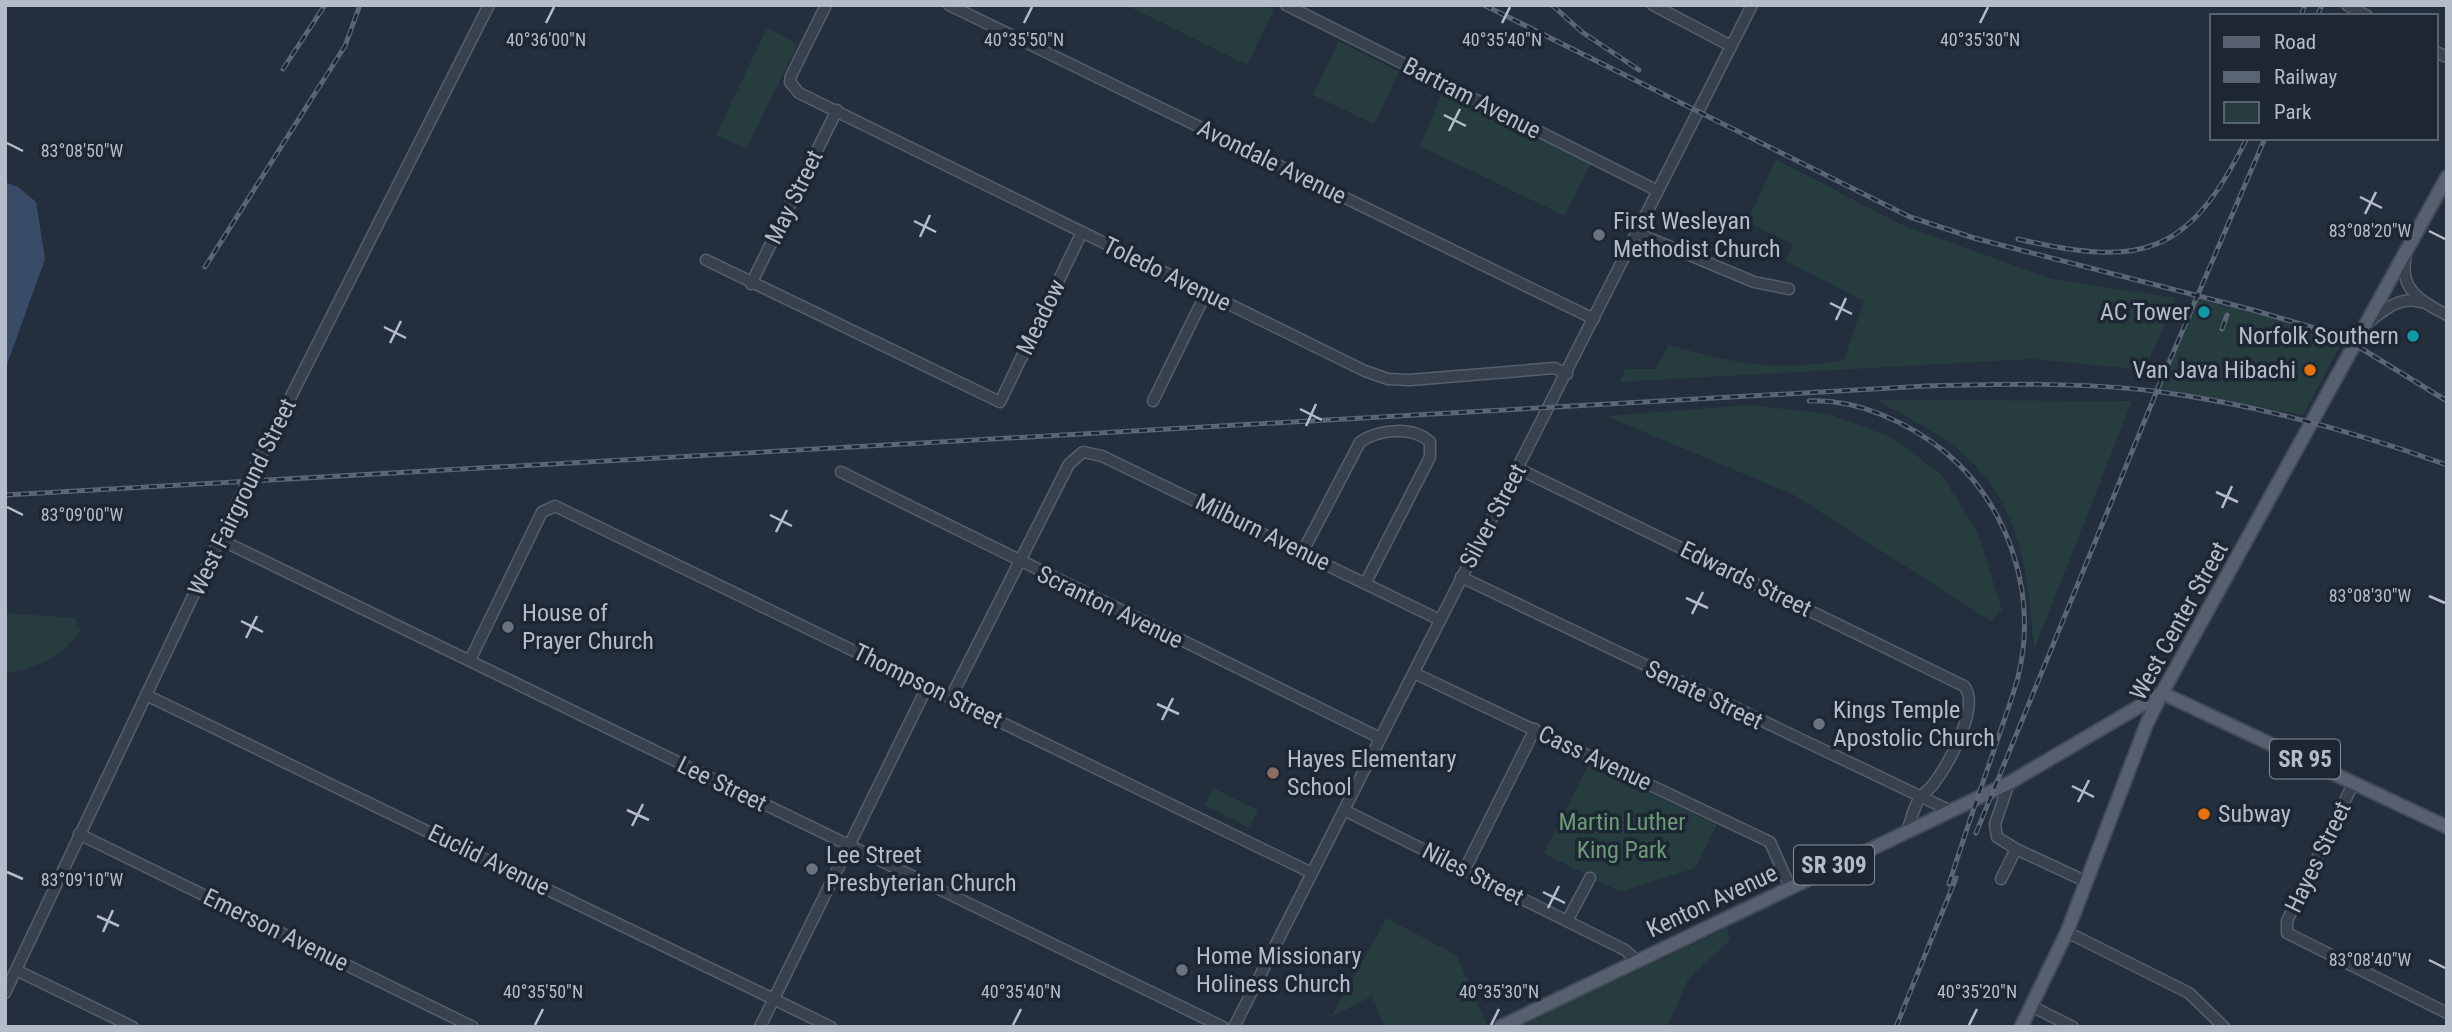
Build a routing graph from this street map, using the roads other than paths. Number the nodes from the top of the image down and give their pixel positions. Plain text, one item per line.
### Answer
1 (489, 5) edge
2 (826, 5) edge
3 (949, 5) edge
4 (1286, 5) edge
5 (1653, 5) edge
6 (1752, 5) edge
7 (2347, 5) edge
8 (2363, 14) edge
9 (1731, 46) junction
10 (837, 110) junction
11 (2447, 177) edge
12 (1658, 191) junction
13 (1082, 232) junction
14 (1637, 233) junction
15 (2407, 248) junction
16 (706, 260) dead end
17 (751, 284) junction
18 (1789, 289) dead end
19 (1206, 293) junction
20 (2424, 303) junction
21 (2447, 315) edge
22 (1594, 319) junction
23 (2362, 327) junction
24 (1567, 374) junction
25 (1153, 401) dead end
26 (1519, 469) junction
27 (841, 472) dead end
28 (221, 540) junction
29 (1303, 551) junction
30 (1021, 564) junction
31 (1461, 578) junction
32 (1366, 582) junction
33 (1440, 620) junction
34 (470, 660) junction
35 (1414, 673) junction
36 (928, 685) junction
37 (2162, 692) junction
38 (146, 695) junction
39 (951, 697) junction
40 (1535, 729) junction
41 (1380, 738) junction
42 (2354, 782) junction
43 (2009, 783) junction
44 (1920, 799) junction
45 (1344, 810) junction
46 (1949, 810) junction
47 (2447, 827) edge
48 (1908, 829) junction
49 (79, 834) junction
50 (847, 845) junction
51 (2017, 849) junction
52 (1465, 869) junction
53 (1312, 873) junction
54 (1590, 878) dead end
55 (2001, 878) dead end
56 (2087, 882) junction
57 (1790, 887) junction
58 (1567, 921) junction
59 (2067, 932) junction
60 (1636, 960) junction
61 (16, 970) junction
62 (5, 993) edge
63 (773, 999) junction
64 (2031, 1006) junction
65 (2447, 1013) edge
66 (133, 1027) edge
67 (473, 1027) edge
68 (760, 1027) edge
69 (831, 1027) edge
70 (1223, 1027) edge
71 (1234, 1027) edge
72 (1500, 1027) edge
73 (2021, 1027) edge
74 (2073, 1027) edge
75 (2224, 1027) edge

1 - 28 street, West Fairground Street
2 - 10 street, Toledo Avenue
3 - 22 street, Avondale Avenue
4 - 12 street, Bartram Avenue
5 - 9 street
6 - 9 street, Silver Street
7 - 8 street
9 - 12 street, Silver Street
10 - 13 street, Toledo Avenue
10 - 17 street, May Street
11 - 15 main road, West Center Street
12 - 14 street, Silver Street
13 - 17 street, Meadow
13 - 19 street, Toledo Avenue
14 - 18 street
14 - 22 street, Silver Street
15 - 20 street
15 - 23 main road, West Center Street
16 - 17 street
19 - 24 street, Toledo Avenue
19 - 25 street
20 - 21 street
20 - 23 street
22 - 24 street, Silver Street
23 - 37 main road, West Center Street
24 - 26 street, Silver Street
26 - 31 street, Silver Street
26 - 44 street, Edwards Street
27 - 30 street, Scranton Avenue
28 - 34 street, Lee Street
28 - 38 street, West Fairground Street
29 - 30 street, Milburn Avenue
29 - 32 street, Milburn Avenue
29 - 32 street
30 - 39 street
30 - 41 street, Scranton Avenue
31 - 33 street, Silver Street
31 - 44 street, Senate Street
32 - 33 street, Milburn Avenue
33 - 35 street, Silver Street
34 - 36 street, Thompson Street
34 - 50 street, Lee Street
35 - 40 street, Cass Avenue
35 - 41 street, Silver Street
36 - 39 street, Thompson Street
36 - 50 street
37 - 42 main road, SR 95
37 - 43 main road, Kenton Avenue / SR 309
37 - 56 main road, West Center Street
38 - 49 street, West Fairground Street
38 - 63 street, Euclid Avenue
39 - 53 street, Thompson Street
40 - 52 street
40 - 57 street, Cass Avenue
41 - 45 street, Silver Street
42 - 47 main road, SR 95
42 - 65 street, Hayes Street
43 - 46 main road, Kenton Avenue / SR 309
43 - 51 street
44 - 46 street, Senate Street
44 - 48 street
45 - 52 street, Niles Street
45 - 53 street, Silver Street
46 - 48 main road, Kenton Avenue / SR 309
48 - 57 main road, Kenton Avenue / SR 309
49 - 61 street, West Fairground Street
49 - 67 street, Emerson Avenue
50 - 63 street
50 - 70 street, Lee Street
51 - 55 street
51 - 56 street
52 - 58 street, Niles Street
53 - 71 street, Silver Street
54 - 58 street
56 - 59 main road, West Center Street
57 - 60 main road, Kenton Avenue / SR 309
58 - 60 street, Niles Street
59 - 64 main road, West Center Street
59 - 75 street
60 - 72 main road, Kenton Avenue / SR 309
61 - 62 street, West Fairground Street
61 - 66 street
63 - 68 street
63 - 69 street, Euclid Avenue
64 - 73 main road, West Center Street
64 - 74 street

